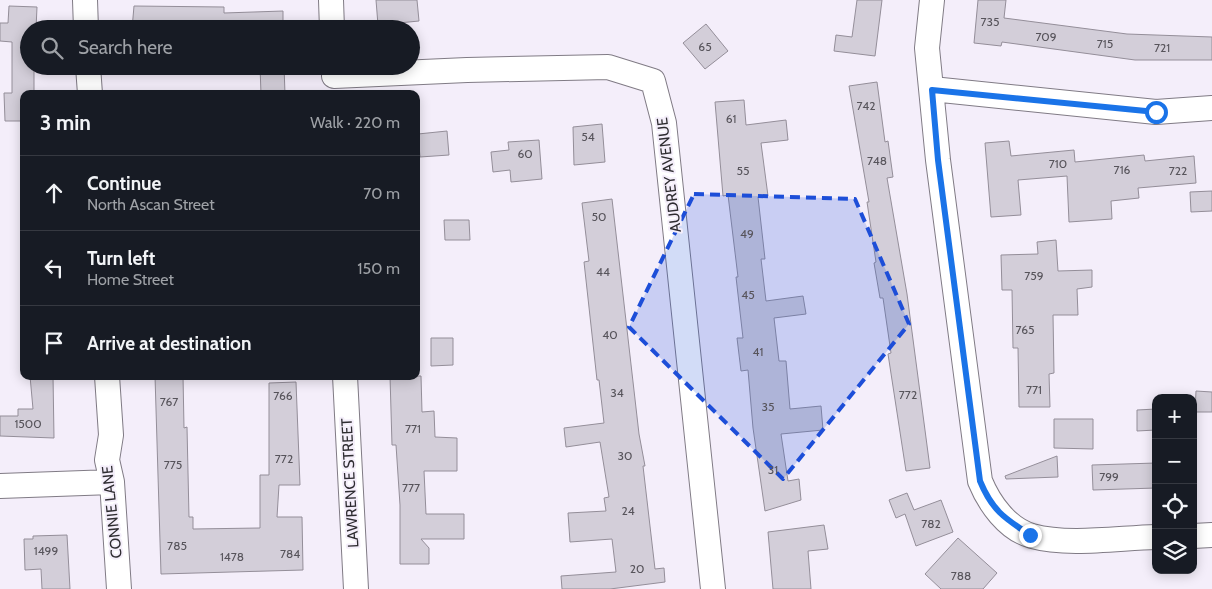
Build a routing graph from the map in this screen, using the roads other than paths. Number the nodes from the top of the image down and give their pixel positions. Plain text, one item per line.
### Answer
1 (85, 0) edge
2 (330, 0) edge
3 (932, 0) edge
4 (86, 20) edge
5 (331, 20) edge
6 (420, 73) edge
7 (89, 75) edge
8 (393, 75) edge
9 (334, 79) edge
10 (90, 90) edge
11 (932, 90) junction
12 (1212, 108) edge
13 (107, 380) edge
14 (345, 380) edge
15 (112, 482) junction
16 (0, 486) edge
17 (1212, 535) edge
18 (1197, 536) edge
19 (1152, 537) edge
20 (119, 589) edge
21 (356, 589) edge
22 (713, 589) edge

1 - 4 street
2 - 5 street
3 - 11 street
6 - 22 street, AUDREY AVENUE
7 - 10 street
8 - 9 street, AUDREY AVENUE
11 - 12 street
11 - 19 street
13 - 15 street, CONNIE LANE
14 - 21 street, LAWRENCE STREET
15 - 16 street
15 - 20 street, CONNIE LANE
17 - 18 street

